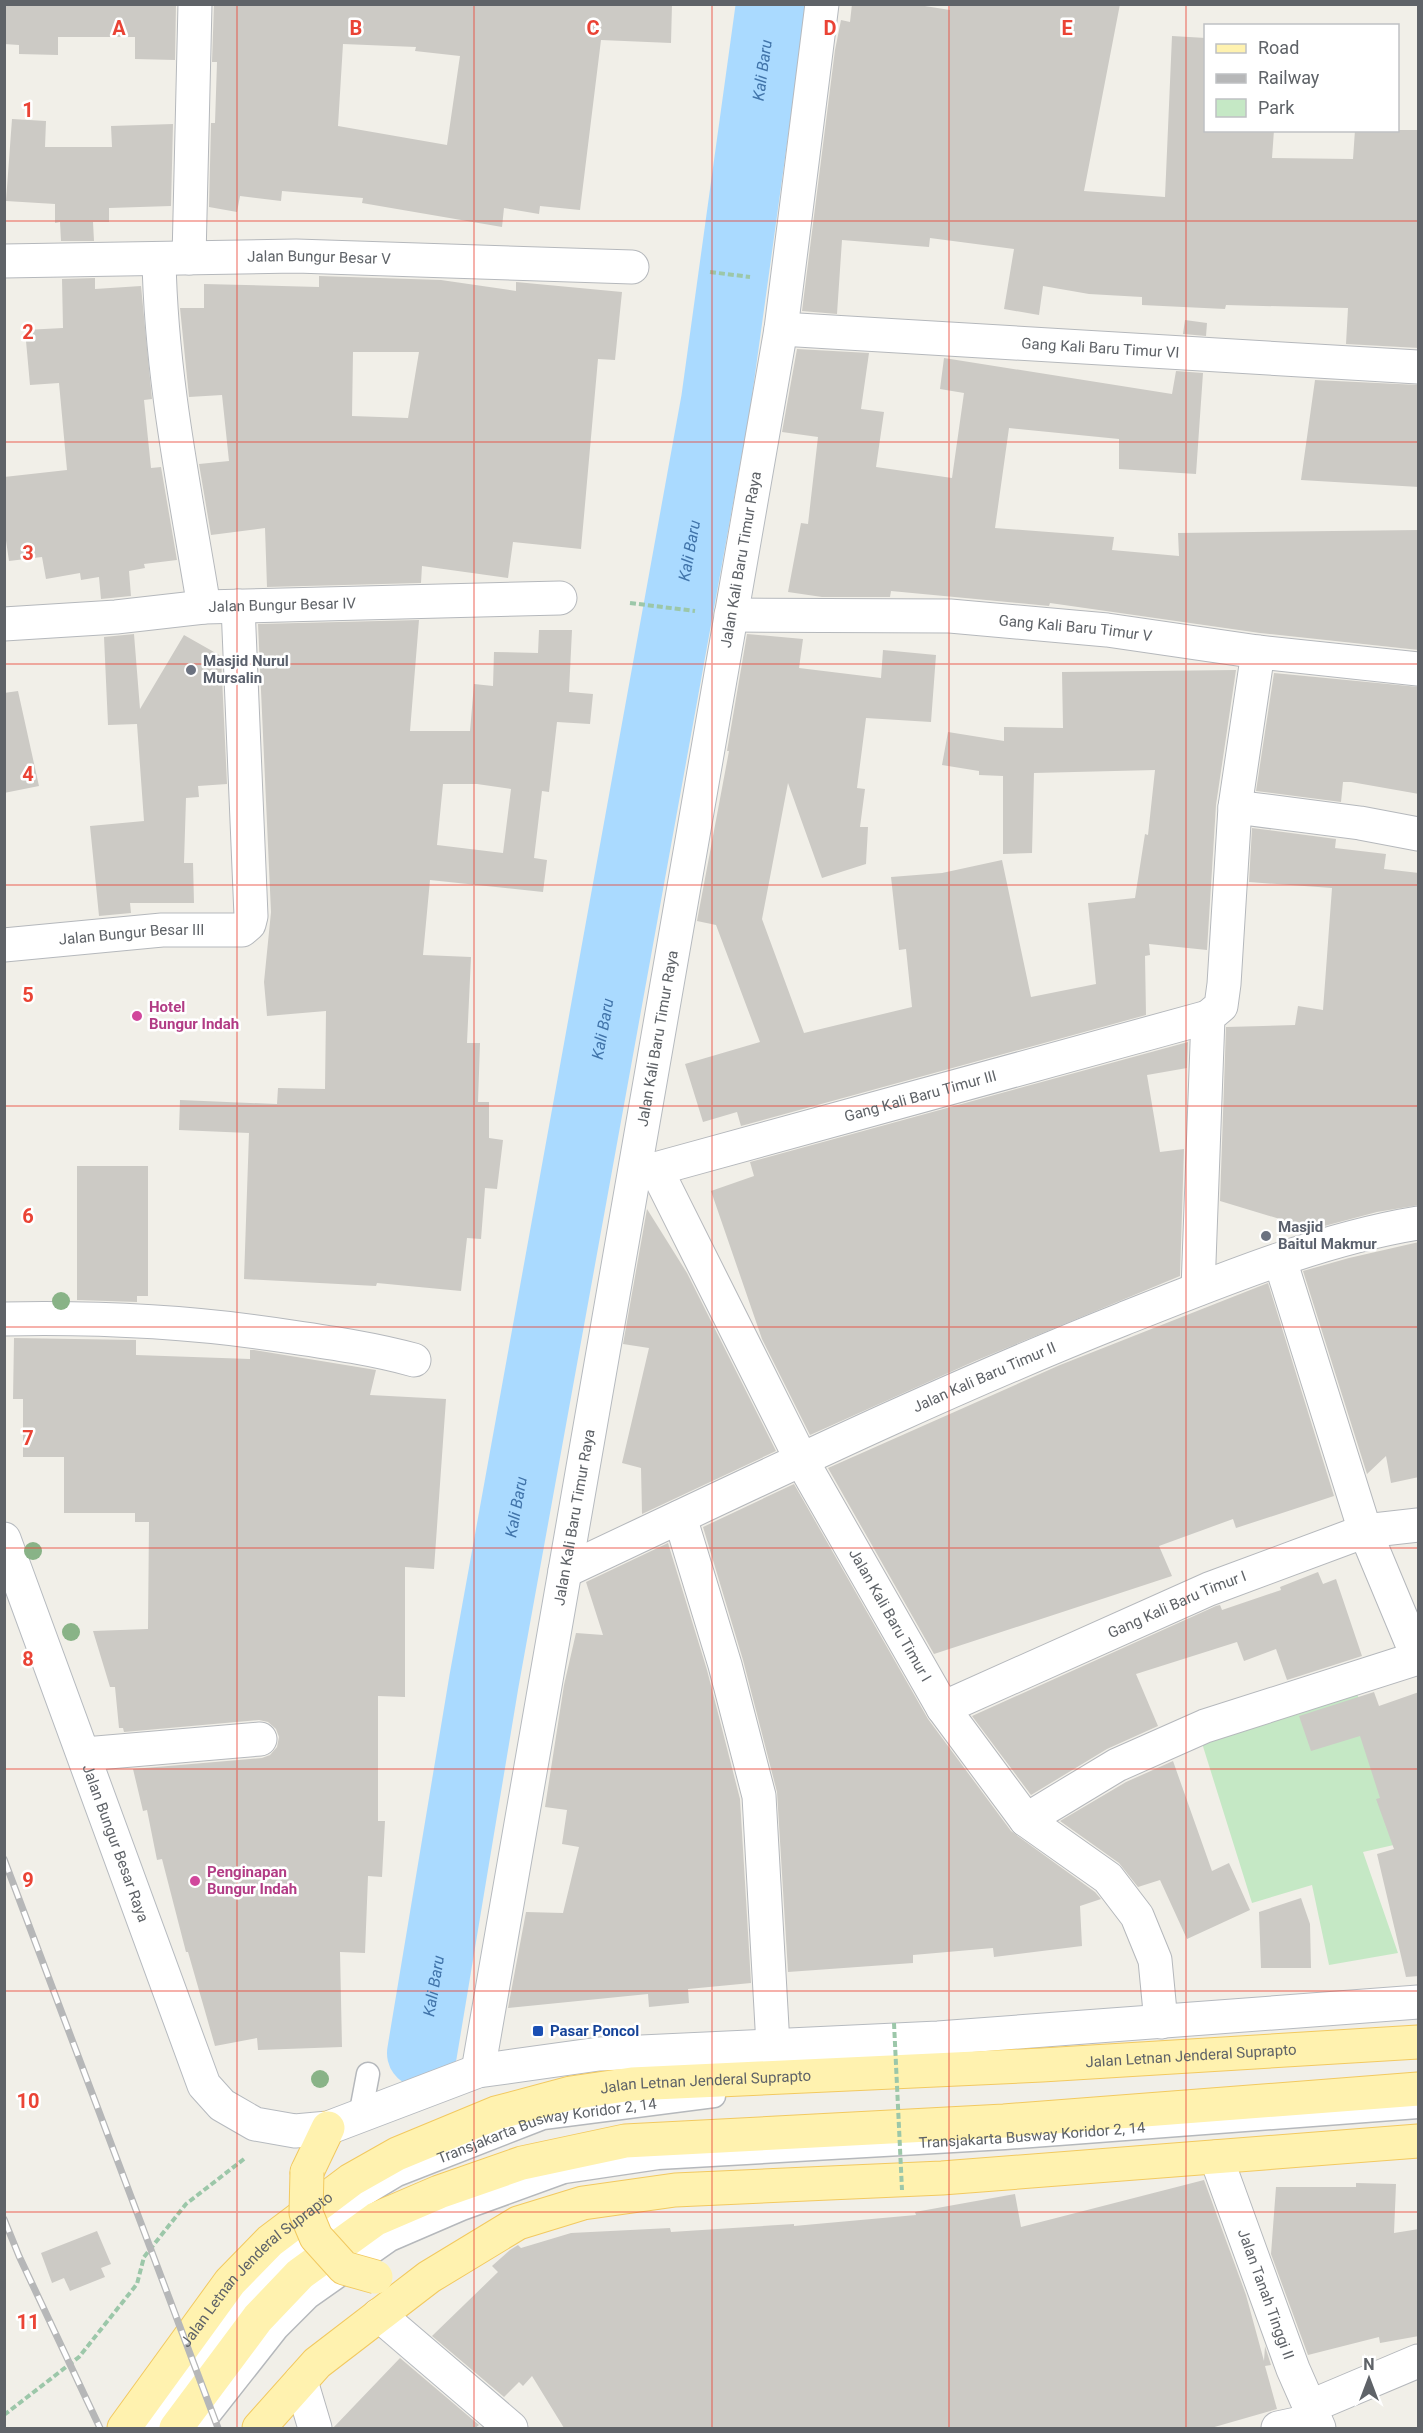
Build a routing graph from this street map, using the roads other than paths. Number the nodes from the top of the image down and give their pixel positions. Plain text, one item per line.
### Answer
1 (195, 4) edge
2 (822, 4) edge
3 (174, 258) junction
4 (4, 261) edge
5 (632, 267) dead end
6 (781, 330) junction
7 (1419, 367) edge
8 (560, 598) dead end
9 (238, 606) junction
10 (204, 607) junction
11 (716, 613) junction
12 (4, 624) edge
13 (1258, 652) junction
14 (1419, 669) edge
15 (1234, 807) junction
16 (1419, 834) edge
17 (4, 945) edge
18 (1208, 1017) junction
19 (645, 1172) junction
20 (1419, 1223) edge
21 (1280, 1260) junction
22 (1198, 1289) junction
23 (4, 1319) edge
24 (414, 1360) dead end
25 (802, 1461) junction
26 (680, 1517) junction
27 (1419, 1525) edge
28 (1365, 1532) junction
29 (4, 1539) edge
30 (565, 1571) junction
31 (1418, 1658) edge
32 (943, 1708) junction
33 (260, 1739) dead end
34 (85, 1754) junction
35 (1026, 1820) junction
36 (1419, 2001) edge
37 (1161, 2022) junction
38 (1419, 2042) edge
39 (773, 2045) junction
40 (1419, 2057) edge
41 (478, 2071) junction
42 (368, 2074) dead end
43 (1419, 2089) edge
44 (1419, 2107) edge
45 (360, 2116) junction
46 (255, 2124) joint
47 (328, 2128) junction
48 (1419, 2141) edge
49 (1216, 2157) junction
50 (429, 2277) junction
51 (379, 2315) junction
52 (1419, 2361) edge
53 (301, 2381) junction
54 (1314, 2418) edge
55 (124, 2428) edge
56 (147, 2428) edge
57 (176, 2428) edge
58 (199, 2428) edge
59 (259, 2428) edge
60 (315, 2428) edge
61 (512, 2428) edge
62 (1278, 2428) edge

1 - 3 street
2 - 6 street, Jalan Kali Baru Timur Raya
3 - 4 street, Jalan Bungur Besar V
3 - 5 street, Jalan Bungur Besar V
3 - 10 street
6 - 7 street, Gang Kali Baru Timur VI
6 - 11 street, Jalan Kali Baru Timur Raya
8 - 9 street, Jalan Bungur Besar IV
9 - 10 street, Jalan Bungur Besar IV
9 - 17 street, Jalan Bungur Besar III
10 - 12 street, Jalan Bungur Besar IV
11 - 13 street, Gang Kali Baru Timur V
11 - 19 street, Jalan Kali Baru Timur Raya
13 - 14 street, Gang Kali Baru Timur V
13 - 15 street
15 - 16 street
15 - 18 street
18 - 19 street, Gang Kali Baru Timur III
18 - 22 street
19 - 25 street, Jalan Kali Baru Timur I
19 - 30 street, Jalan Kali Baru Timur Raya
20 - 21 street, Jalan Kali Baru Timur II
21 - 22 street, Jalan Kali Baru Timur II
21 - 28 street
22 - 25 street, Jalan Kali Baru Timur II
23 - 24 street
25 - 26 street, Jalan Kali Baru Timur II
25 - 32 street, Jalan Kali Baru Timur I
26 - 30 street, Jalan Kali Baru Timur II
26 - 39 street
27 - 28 street, Gang Kali Baru Timur I
28 - 31 street
28 - 32 street, Gang Kali Baru Timur I
29 - 34 street, Jalan Bungur Besar Raya
30 - 41 street, Jalan Kali Baru Timur Raya
31 - 35 street
32 - 35 street, Jalan Kali Baru Timur I
33 - 34 street
34 - 46 street, Jalan Bungur Besar Raya
35 - 37 street, Jalan Kali Baru Timur I
36 - 37 street, Jalan Letnan Jenderal Suprapto
37 - 39 street, Jalan Letnan Jenderal Suprapto
38 - 55 main road, Jalan Letnan Jenderal Suprapto
39 - 41 street, Jalan Letnan Jenderal Suprapto
40 - 56 lane, Transjakarta Busway Koridor 2, 14
41 - 45 street, Jalan Letnan Jenderal Suprapto
42 - 45 lane
43 - 57 main road
44 - 58 lane, Transjakarta Busway Koridor 2, 14
45 - 47 street, Jalan Letnan Jenderal Suprapto
46 - 47 street, Jalan Letnan Jenderal Suprapto
47 - 50 main road, bridge
48 - 49 main road
49 - 50 main road
49 - 54 street, Jalan Tanah Tinggi II
50 - 51 main road
51 - 53 main road
51 - 61 street
52 - 54 street
53 - 59 main road
53 - 60 street
54 - 62 street

